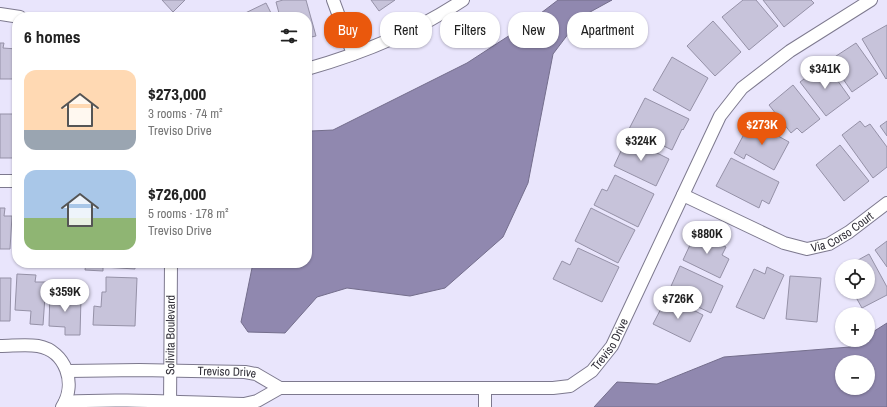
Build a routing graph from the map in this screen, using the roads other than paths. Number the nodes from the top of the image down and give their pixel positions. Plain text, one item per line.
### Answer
1 (333, 0) edge
2 (463, 0) edge
3 (871, 0) edge
4 (0, 14) edge
5 (12, 16) edge
6 (352, 54) junction
7 (312, 67) edge
8 (0, 181) edge
9 (12, 181) edge
10 (683, 195) junction
11 (887, 203) edge
12 (171, 268) edge
13 (0, 346) edge
14 (68, 371) junction
15 (170, 371) junction
16 (280, 388) junction
17 (485, 389) junction
18 (64, 405) edge
19 (170, 405) edge
20 (485, 407) edge

1 - 6 street
2 - 6 street
3 - 10 street, Treviso Drive
4 - 5 street
6 - 7 street
8 - 9 street
10 - 11 street, Via Corso Court
10 - 17 street, Treviso Drive
12 - 15 street, Solivita Boulevard
13 - 14 street
14 - 15 street, Treviso Drive
14 - 18 street
15 - 16 street, Treviso Drive
15 - 19 street, Solivita Boulevard
16 - 17 street, Treviso Drive
16 - 19 street, Treviso Drive
17 - 20 street
18 - 19 street, Treviso Drive

